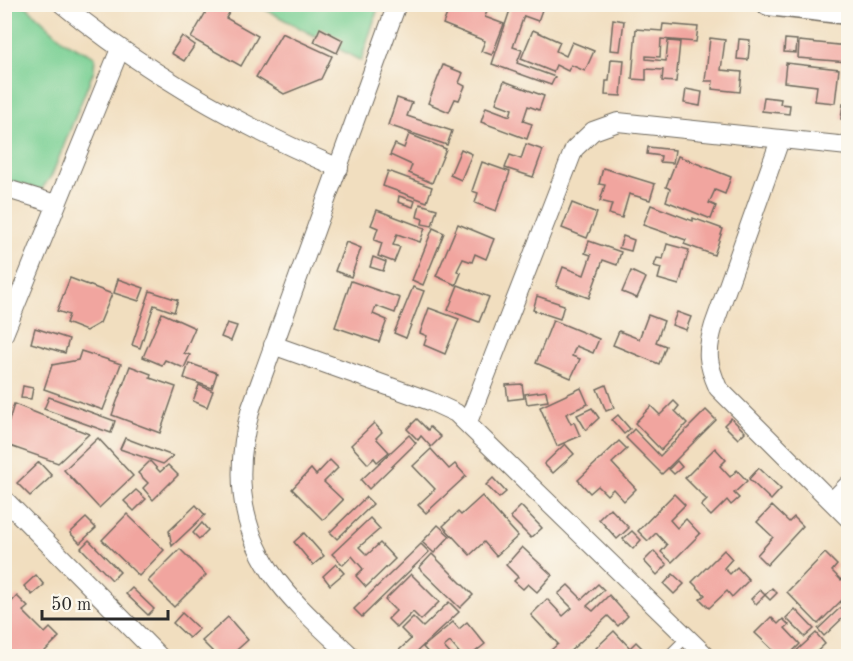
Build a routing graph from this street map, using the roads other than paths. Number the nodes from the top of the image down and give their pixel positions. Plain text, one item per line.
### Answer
1 (62, 4) edge
2 (397, 4) edge
3 (768, 4) edge
4 (849, 13) edge
5 (120, 49) junction
6 (780, 140) junction
7 (849, 146) edge
8 (339, 168) junction
9 (4, 188) edge
10 (56, 204) junction
11 (4, 334) edge
12 (273, 345) junction
13 (468, 422) junction
14 (849, 485) edge
15 (4, 499) edge
16 (832, 501) junction
17 (849, 518) edge
18 (687, 637) junction
19 (159, 657) edge
20 (351, 657) edge
21 (668, 657) edge
22 (706, 657) edge

1 - 5 street
2 - 8 street
3 - 4 street
5 - 8 street
5 - 10 street
6 - 7 street
6 - 13 street
6 - 16 street
8 - 12 street
9 - 10 street
10 - 11 street
12 - 13 street
12 - 20 street
13 - 18 street
14 - 16 street
15 - 19 street
16 - 17 street
18 - 21 lane
18 - 22 street

